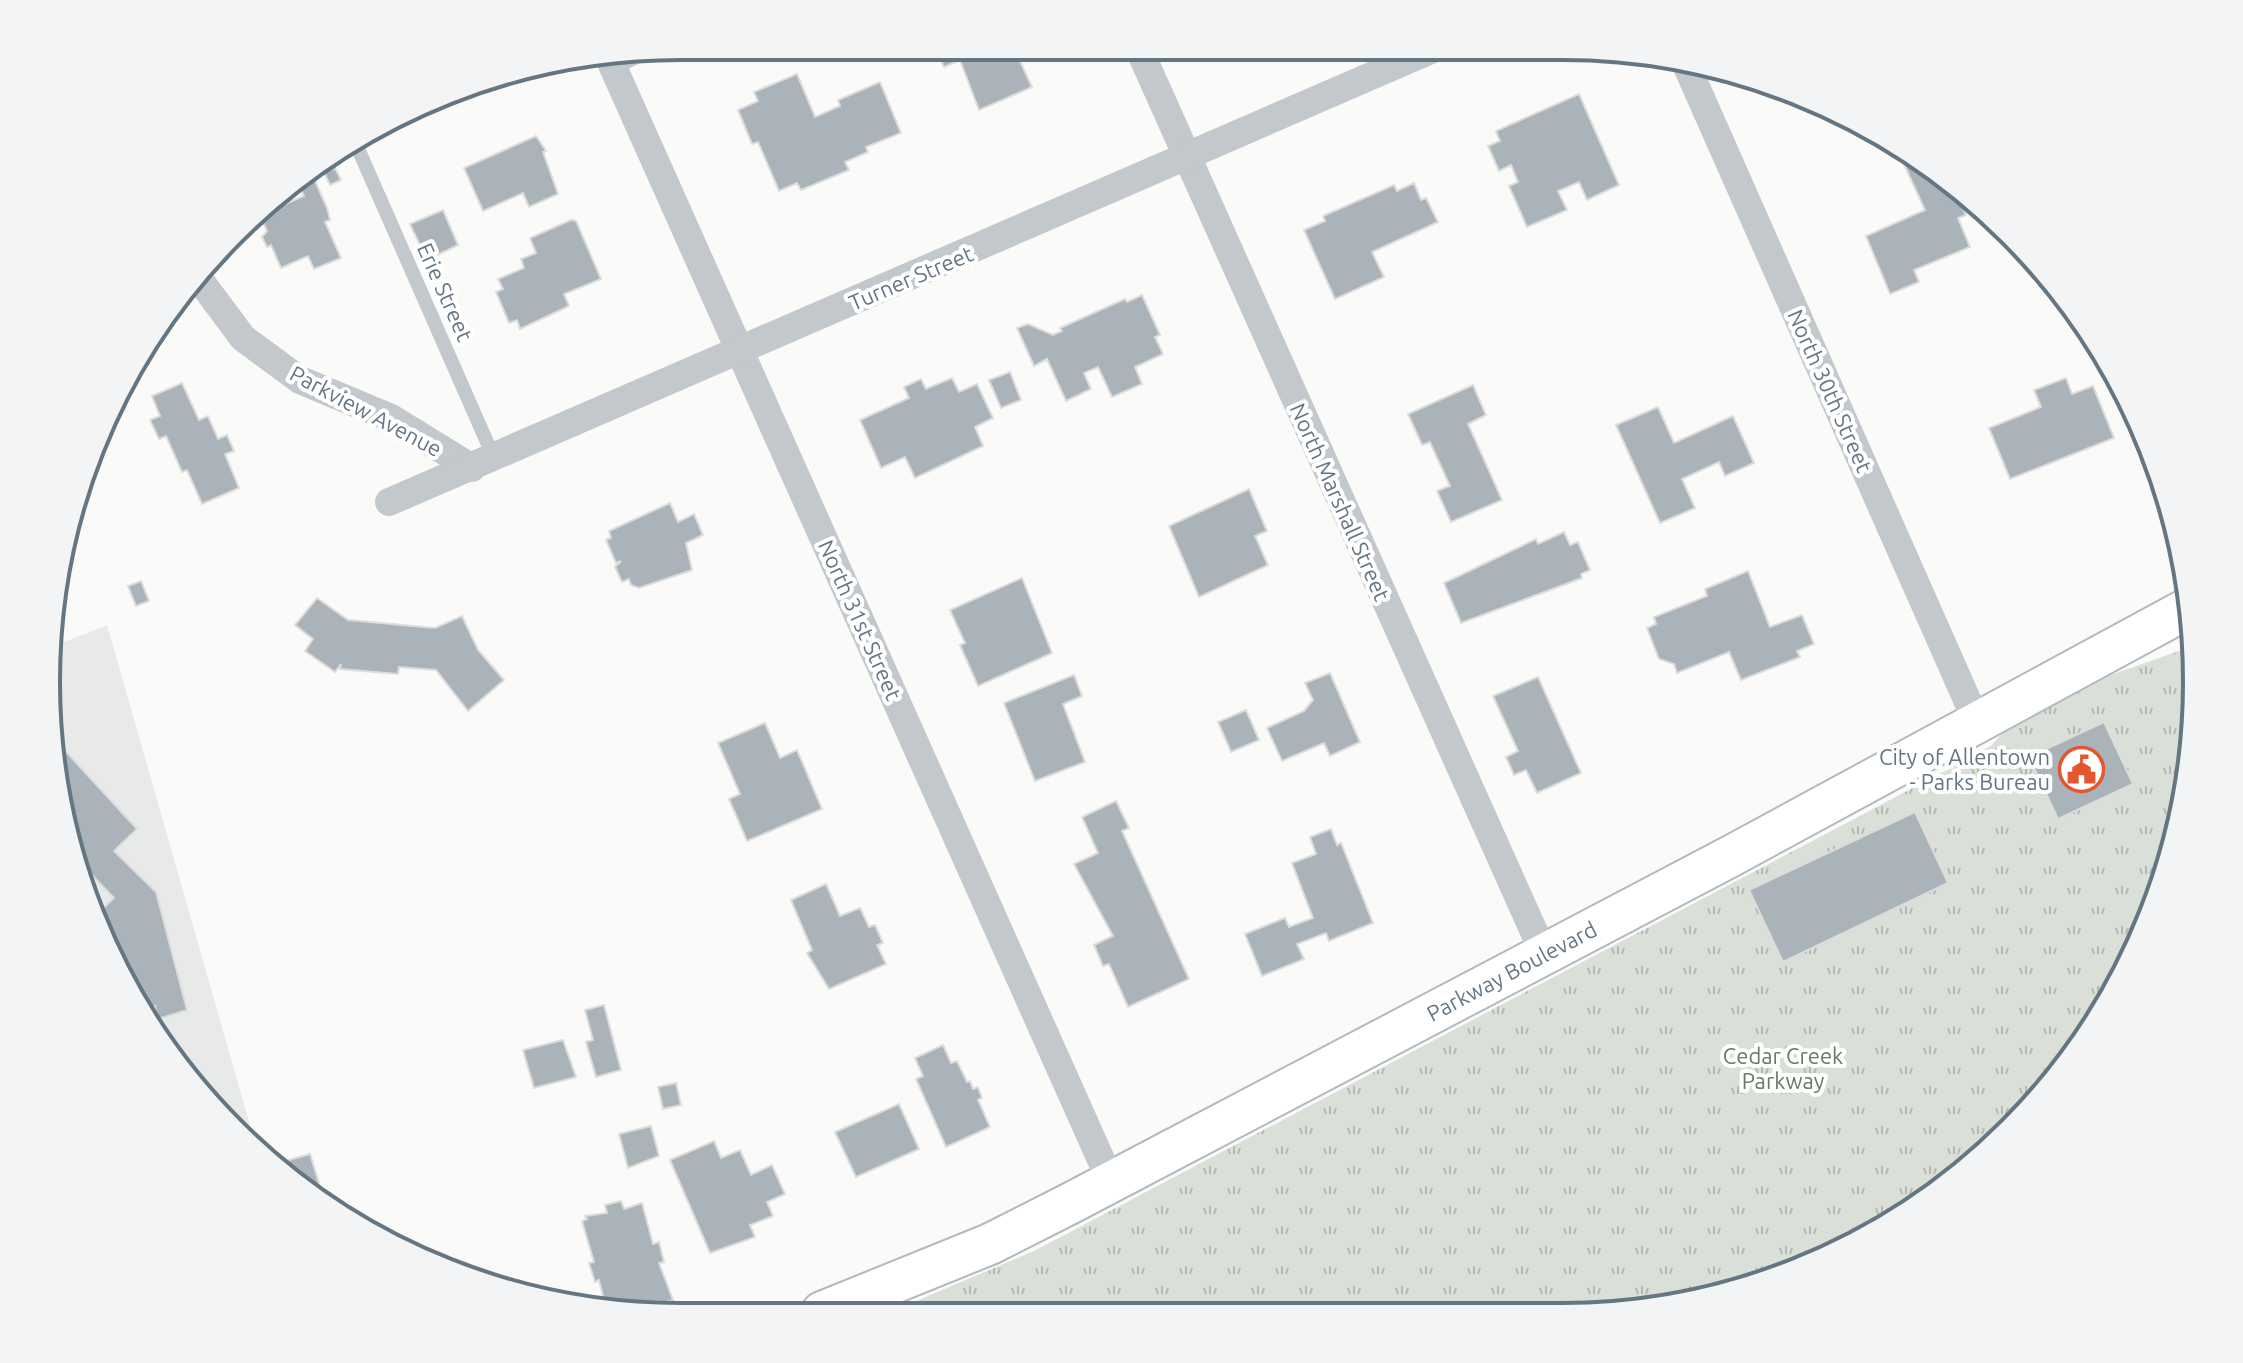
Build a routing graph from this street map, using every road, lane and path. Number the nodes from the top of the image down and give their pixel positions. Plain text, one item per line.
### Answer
1 (1144, 60) edge
2 (1409, 60) edge
3 (611, 63) edge
4 (1690, 74) edge
5 (359, 151) edge
6 (1186, 159) junction
7 (203, 285) edge
8 (739, 353) junction
9 (483, 463) junction
10 (389, 502) dead end
11 (2179, 613) edge
12 (1976, 720) junction
13 (1544, 954) junction
14 (1111, 1182) junction
15 (844, 1303) edge

1 - 6 street, North Marshall Street
2 - 6 street, Turner Street
3 - 8 street, North 31st Street
4 - 12 street, North 30th Street
5 - 9 lane, Erie Street
6 - 8 street, Turner Street
6 - 13 street, North Marshall Street
7 - 9 street, Parkview Avenue
8 - 9 street, Turner Street
8 - 14 street, North 31st Street
9 - 10 street, Turner Street
11 - 12 street, Parkway Boulevard
12 - 13 street, Parkway Boulevard
13 - 14 street, Parkway Boulevard
14 - 15 street, Parkway Boulevard

